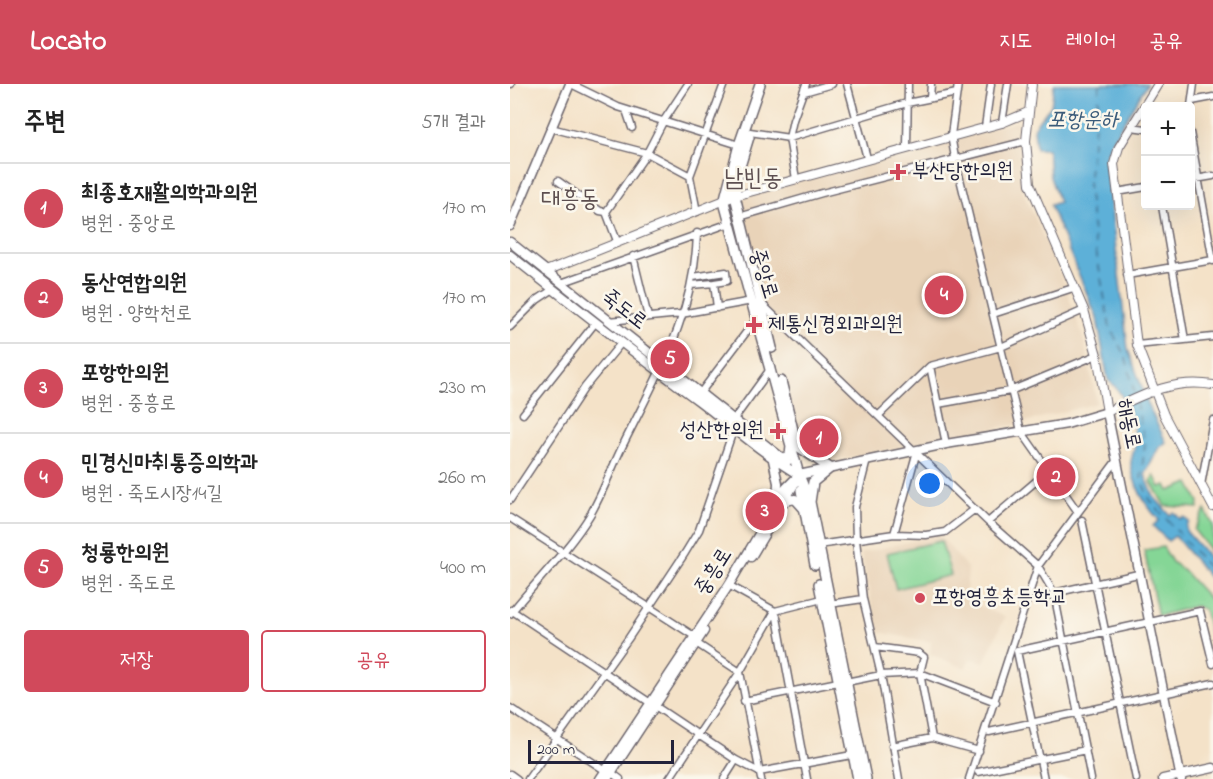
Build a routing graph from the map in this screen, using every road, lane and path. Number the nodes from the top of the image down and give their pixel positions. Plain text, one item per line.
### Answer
1 (570, 84) edge
2 (688, 84) edge
3 (724, 84) edge
4 (760, 84) edge
5 (766, 84) edge
6 (806, 84) edge
7 (832, 84) edge
8 (848, 84) edge
9 (908, 84) edge
10 (931, 84) edge
11 (958, 84) edge
12 (991, 84) edge
13 (1008, 84) edge
14 (1032, 84) edge
15 (1158, 84) edge
16 (1194, 84) edge
17 (804, 92) junction
18 (957, 93) junction
19 (930, 98) junction
20 (1213, 98) edge
21 (1192, 101) joint
22 (907, 103) junction
23 (626, 110) junction
24 (1028, 112) junction
25 (857, 119) junction
26 (663, 122) junction
27 (1002, 123) junction
28 (985, 127) junction
29 (1131, 127) junction
30 (551, 128) junction
31 (632, 128) dead end
32 (1141, 128) edge
33 (750, 132) junction
34 (706, 134) junction
35 (951, 135) junction
36 (789, 138) junction
37 (1026, 141) junction
38 (739, 145) junction
39 (908, 147) junction
40 (647, 153) junction
41 (1195, 156) edge
42 (955, 158) junction
43 (867, 159) junction
44 (690, 176) junction
45 (1213, 176) edge
46 (796, 178) junction
47 (1199, 178) junction
48 (1195, 179) edge
49 (558, 182) dead end
50 (1141, 188) edge
51 (1117, 192) junction
52 (735, 196) junction
53 (724, 202) junction
54 (1163, 210) edge
55 (606, 212) junction
56 (698, 212) junction
57 (739, 218) junction
58 (730, 224) junction
59 (510, 226) edge
60 (697, 233) junction
61 (617, 241) junction
62 (510, 242) edge
63 (510, 255) edge
64 (633, 256) junction
65 (1213, 261) edge
66 (1172, 267) junction
67 (546, 271) junction
68 (1127, 275) junction
69 (537, 277) junction
70 (693, 277) junction
71 (561, 283) junction
72 (714, 283) junction
73 (691, 285) junction
74 (1073, 288) junction
75 (552, 290) junction
76 (757, 302) junction
77 (717, 308) junction
78 (1084, 310) junction
79 (681, 314) junction
80 (993, 314) junction
81 (648, 317) junction
82 (757, 317) junction
83 (609, 321) junction
84 (596, 322) junction
85 (510, 327) edge
86 (1213, 337) edge
87 (1185, 340) junction
88 (622, 342) junction
89 (1137, 345) junction
90 (1001, 347) junction
91 (1096, 356) junction
92 (664, 364) junction
93 (930, 366) junction
94 (771, 368) junction
95 (660, 375) junction
96 (1213, 385) edge
97 (1010, 391) junction
98 (700, 392) junction
99 (1149, 392) junction
100 (938, 404) junction
101 (1111, 410) junction
102 (523, 414) dead end
103 (878, 416) junction
104 (1213, 420) edge
105 (734, 423) junction
106 (1021, 431) junction
107 (1211, 443) edge
108 (946, 444) junction
109 (794, 446) junction
110 (917, 451) junction
111 (777, 459) junction
112 (867, 460) junction
113 (1117, 460) junction
114 (830, 468) junction
115 (1048, 471) junction
116 (799, 475) junction
117 (1201, 485) junction
118 (510, 500) edge
119 (786, 501) junction
120 (775, 504) junction
121 (807, 505) junction
122 (1213, 507) edge
123 (975, 509) junction
124 (1078, 512) junction
125 (510, 518) edge
126 (1082, 520) dead end
127 (988, 522) junction
128 (894, 534) junction
129 (856, 540) junction
130 (818, 545) junction
131 (561, 552) junction
132 (1040, 569) junction
133 (1138, 574) junction
134 (1096, 583) junction
135 (732, 587) junction
136 (1054, 593) junction
137 (863, 599) junction
138 (825, 602) junction
139 (648, 608) junction
140 (775, 611) junction
141 (511, 612) edge
142 (1149, 622) junction
143 (1106, 632) junction
144 (695, 639) junction
145 (1064, 639) junction
146 (875, 647) junction
147 (1213, 664) edge
148 (603, 672) junction
149 (740, 672) junction
150 (920, 673) junction
151 (881, 675) junction
152 (842, 682) junction
153 (1213, 683) edge
154 (789, 693) junction
155 (1165, 694) junction
156 (744, 701) junction
157 (996, 702) junction
158 (1120, 704) junction
159 (652, 706) junction
160 (510, 708) edge
161 (1078, 712) junction
162 (1031, 723) junction
163 (989, 732) dead end
164 (698, 735) junction
165 (932, 738) junction
166 (556, 739) junction
167 (892, 746) junction
168 (1086, 750) junction
169 (979, 751) junction
170 (852, 755) junction
171 (1040, 758) junction
172 (736, 760) junction
173 (804, 764) junction
174 (1213, 768) edge
175 (978, 772) dead end
176 (510, 774) edge
177 (608, 774) edge
178 (760, 776) edge
179 (1181, 777) edge
180 (517, 779) edge
181 (528, 779) edge
182 (600, 779) edge
183 (620, 779) edge
184 (669, 779) edge
185 (724, 779) edge
186 (807, 779) edge
187 (858, 779) edge
188 (866, 779) edge
189 (899, 779) edge
190 (969, 779) edge
191 (1044, 779) edge
192 (1091, 779) edge
193 (1136, 779) edge
194 (1163, 779) edge

1 - 23 street
1 - 30 main road
2 - 26 street
3 - 34 street
4 - 38 main road, 중앙로
5 - 33 main road, 중앙로
6 - 17 street
7 - 17 street
8 - 25 street
9 - 22 street
10 - 19 street
11 - 18 street
12 - 28 street
13 - 27 street
14 - 24 street, 해동로
15 - 29 street
16 - 21 street
17 - 36 street
18 - 19 street
18 - 35 street
19 - 22 street
20 - 21 street
22 - 25 street
22 - 39 street
23 - 26 street
23 - 31 street
24 - 27 street
24 - 37 street, 해동로
25 - 36 street
25 - 43 street
26 - 34 street
26 - 40 street
27 - 28 street
28 - 35 street
29 - 32 street
29 - 51 street
30 - 40 street
30 - 59 main road
33 - 36 street
33 - 52 main road, 중앙로
34 - 38 street
34 - 44 street
35 - 39 street
35 - 42 street
36 - 46 street
37 - 42 street
37 - 74 street, 해동로
38 - 53 main road, 중앙로
39 - 43 street
40 - 44 street
40 - 55 street
41 - 47 street
42 - 57 street
42 - 80 street
43 - 46 street
44 - 56 street
45 - 47 street
46 - 52 street
47 - 48 street
47 - 65 street
49 - 55 street
50 - 51 street
51 - 68 street
52 - 53 street
52 - 57 main road, 중앙로
53 - 56 street
53 - 58 main road, 중앙로
54 - 66 street
55 - 61 street
56 - 61 street
57 - 76 main road, 중앙로
58 - 60 street
58 - 76 main road, 중앙로
60 - 64 street
60 - 70 street
61 - 67 street
62 - 67 main road, 죽도로
63 - 69 main road, 죽도로
64 - 71 street
64 - 81 street
65 - 66 street
66 - 68 street
66 - 87 street
67 - 69 street
67 - 71 main road, 죽도로
68 - 89 street
69 - 75 main road, 죽도로
70 - 72 street
70 - 73 street
71 - 83 main road, 죽도로
72 - 73 street
72 - 77 street
73 - 79 street
74 - 78 street, 해동로
74 - 80 street
75 - 84 main road, 죽도로
75 - 85 street
76 - 77 street
76 - 82 main road, 중앙로
76 - 103 street
76 - 109 main road, 중앙로
77 - 79 street
78 - 90 street
78 - 91 street, 해동로
79 - 81 street
79 - 92 street
80 - 90 street
81 - 83 street
82 - 94 main road, 중앙로
82 - 98 street
83 - 92 main road, 죽도로
84 - 88 main road, 죽도로
84 - 102 street
86 - 87 street
87 - 89 street
88 - 95 main road, 죽도로
88 - 118 street
89 - 99 street
90 - 93 street
90 - 97 street
91 - 97 street
91 - 101 street, 해동로
92 - 95 street
92 - 98 main road, 죽도로
93 - 100 street
93 - 103 street
94 - 105 street
94 - 109 main road, 중앙로
95 - 105 main road, 죽도로
95 - 131 street
96 - 99 street
97 - 100 street
97 - 106 street
98 - 105 main road, 죽도로
99 - 101 street
99 - 117 street
100 - 108 street
101 - 106 main road
101 - 113 main road, 해동로
103 - 110 street
104 - 107 street
105 - 111 main road, 죽도로
105 - 139 street
106 - 108 main road
106 - 115 street
107 - 117 street
108 - 110 main road
109 - 111 main road
109 - 114 main road
109 - 116 main road, 중앙로
110 - 112 main road
110 - 123 street
110 - 128 street
111 - 116 main road, 죽도로
111 - 120 main road
112 - 114 main road
112 - 129 street
113 - 124 street
113 - 133 main road, 해동로
114 - 116 main road
114 - 121 main road
115 - 124 street
115 - 127 street
116 - 119 main road, 중흥로
116 - 120 main road, 중흥로
116 - 121 main road, 중앙로
117 - 122 street
119 - 121 main road
119 - 135 main road, 중흥로
120 - 144 main road, 중흥로
121 - 130 main road, 중앙로
121 - 138 main road, 중앙로
123 - 127 street
123 - 128 street
124 - 132 street
125 - 131 street
126 - 134 street
127 - 132 street
128 - 129 street
129 - 130 street
129 - 137 street
130 - 138 main road, 중앙로
131 - 139 street
131 - 141 street
132 - 136 street
132 - 157 street
133 - 134 street
133 - 142 main road, 해동로
134 - 136 street
134 - 143 street
135 - 140 street
135 - 144 main road, 중흥로
136 - 145 street
137 - 138 street
137 - 146 street
138 - 140 street
138 - 152 main road, 중앙로
139 - 144 street
139 - 148 street
140 - 149 street
140 - 154 street
141 - 148 street
142 - 143 street
142 - 147 street
142 - 155 main road, 해동로
143 - 145 street
143 - 158 street
144 - 149 street
144 - 159 main road, 중흥로
145 - 161 street
145 - 162 street
146 - 150 street
146 - 151 street
148 - 159 street
148 - 166 street
149 - 156 street
149 - 164 street
150 - 151 street
150 - 157 street
150 - 165 street
151 - 152 street
151 - 167 street
152 - 154 street
152 - 170 main road, 중앙로
152 - 188 main road, 중앙로
153 - 155 street
154 - 156 street
154 - 173 street
155 - 158 street
155 - 179 main road, 해동로
156 - 178 street
157 - 169 street
158 - 161 street
158 - 193 street
159 - 164 street
159 - 177 main road, 중흥로
160 - 166 street
161 - 162 street
161 - 168 street
162 - 163 street
162 - 171 street
164 - 172 street
164 - 184 street
165 - 167 street
165 - 169 street
166 - 177 street
166 - 181 street
167 - 189 street
168 - 171 street
168 - 192 street
169 - 190 street
170 - 173 street
170 - 187 main road, 중앙로
171 - 175 street
171 - 191 street
172 - 178 street
172 - 185 street
173 - 178 street
173 - 186 street
174 - 179 main road
176 - 180 street
177 - 182 main road, 중흥로
177 - 183 street
179 - 194 main road

